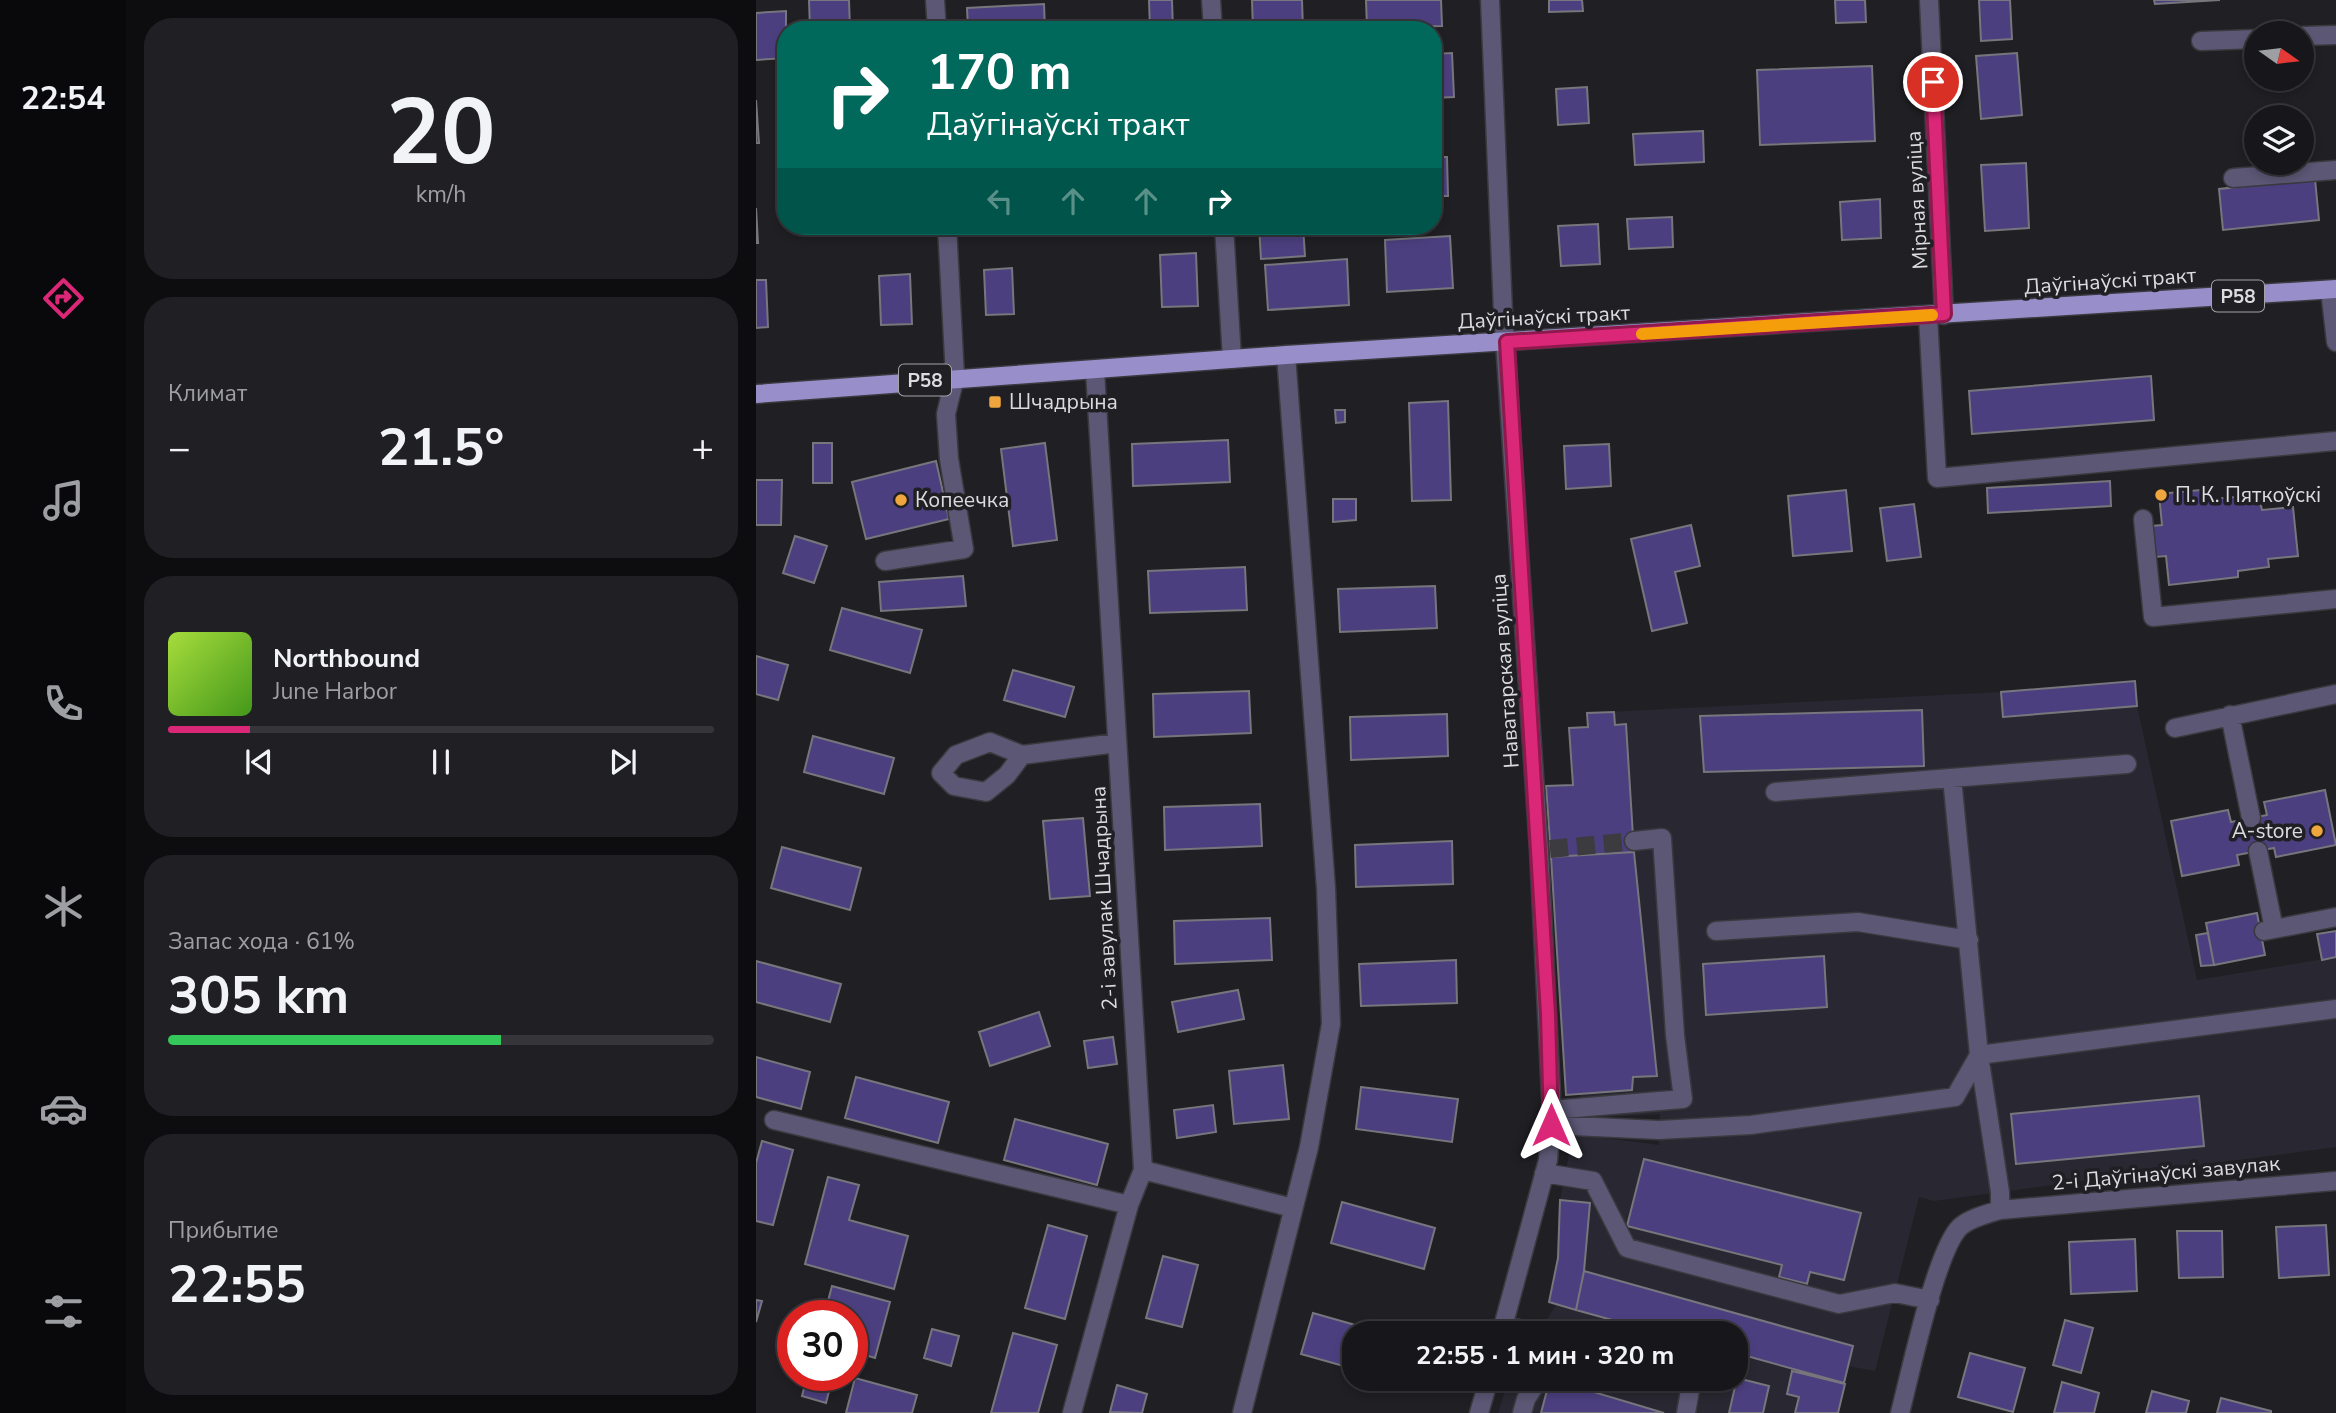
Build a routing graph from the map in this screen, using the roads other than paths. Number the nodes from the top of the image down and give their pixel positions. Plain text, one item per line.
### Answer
1 (935, 0) edge
2 (1212, 0) edge
3 (1490, 0) edge
4 (1929, 0) edge
5 (936, 21) edge
6 (1213, 21) edge
7 (2336, 35) edge
8 (2314, 36) edge
9 (2244, 39) edge
10 (2201, 41) dead end
11 (2336, 170) edge
12 (2233, 178) dead end
13 (947, 235) edge
14 (1225, 235) edge
15 (2333, 289) edge
16 (1936, 315) junction
17 (1507, 342) junction
18 (2336, 342) edge
19 (1286, 355) junction
20 (1232, 359) junction
21 (1094, 371) junction
22 (955, 377) junction
23 (756, 394) edge
24 (2336, 441) edge
25 (2143, 519) dead end
26 (885, 561) dead end
27 (2336, 599) edge
28 (2336, 694) edge
29 (2230, 715) junction
30 (2175, 728) dead end
31 (1117, 743) junction
32 (1022, 755) dead end
33 (2127, 764) dead end
34 (1952, 778) junction
35 (1774, 792) dead end
36 (2251, 818) tunnel mouth
37 (1634, 841) tunnel mouth
38 (2258, 851) tunnel mouth
39 (2336, 917) edge
40 (1716, 931) dead end
41 (1969, 940) junction
42 (2336, 1009) edge
43 (1979, 1055) junction
44 (1551, 1118) junction
45 (774, 1120) dead end
46 (1143, 1170) junction
47 (1545, 1173) junction
48 (2336, 1181) edge
49 (1129, 1206) junction
50 (1293, 1208) junction
51 (2000, 1210) junction
52 (1930, 1300) junction
53 (1504, 1321) edge
54 (1485, 1391) edge
55 (1531, 1391) edge
56 (1690, 1391) edge
57 (1072, 1413) edge
58 (1242, 1413) edge
59 (1479, 1413) edge
60 (1522, 1413) edge
61 (1686, 1413) edge
62 (1900, 1413) edge

1 - 5 street
2 - 6 street
3 - 17 street, Наватарская вуліца
4 - 16 street, Мірная вуліца
7 - 8 street
9 - 10 street
11 - 12 street
13 - 22 street
14 - 20 street
15 - 16 main road, Даўгінаўскі тракт / Р58
15 - 18 street
16 - 17 main road, Даўгінаўскі тракт / Р58
16 - 24 street, Мірная вуліца
17 - 19 main road, Даўгінаўскі тракт / Р58
17 - 44 street, Наватарская вуліца
19 - 20 main road, Даўгінаўскі тракт / Р58
19 - 50 street
20 - 21 main road, Даўгінаўскі тракт / Р58
21 - 22 main road, Даўгінаўскі тракт / Р58
21 - 31 street, 2-і завулак Шчадрына
22 - 23 main road, Даўгінаўскі тракт / Р58
22 - 26 street
25 - 27 street
28 - 29 street
29 - 30 street
29 - 36 street
31 - 32 street
31 - 46 street, 2-і завулак Шчадрына
33 - 34 street
34 - 35 street
34 - 41 street
37 - 44 street
38 - 39 street
40 - 41 street
41 - 43 street
42 - 43 street
43 - 44 street
43 - 51 street
44 - 47 street, Наватарская вуліца
45 - 49 street
46 - 49 street, 2-і завулак Шчадрына
46 - 50 street
47 - 52 street
47 - 53 street, Наватарская вуліца
48 - 51 street, 2-і Даўгінаўскі завулак
49 - 57 street, 2-і завулак Шчадрына
50 - 58 street
51 - 52 street, 2-і Даўгінаўскі завулак
52 - 62 street, 2-і Даўгінаўскі завулак
54 - 59 street
55 - 60 street
56 - 61 street

